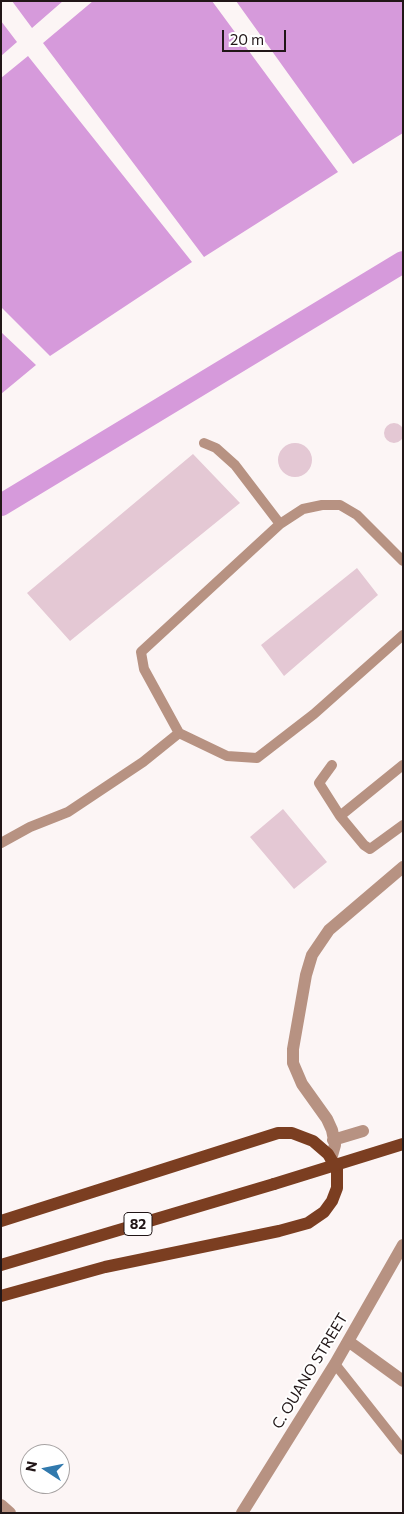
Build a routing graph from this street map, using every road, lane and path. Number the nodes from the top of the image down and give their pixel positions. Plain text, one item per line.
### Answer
1 (204, 443) dead end
2 (280, 524) junction
3 (403, 561) edge
4 (403, 635) edge
5 (179, 733) junction
6 (332, 765) dead end
7 (403, 765) edge
8 (340, 816) junction
9 (403, 825) edge
10 (1, 843) edge
11 (403, 867) edge
12 (362, 1131) dead end
13 (333, 1140) junction
14 (403, 1144) edge
15 (331, 1159) junction
16 (1, 1221) edge
17 (403, 1245) edge
18 (1, 1265) edge
19 (1, 1296) edge
20 (348, 1341) junction
21 (335, 1364) junction
22 (403, 1381) edge
23 (403, 1450) edge
24 (1, 1505) edge
25 (10, 1513) edge
26 (242, 1513) edge

1 - 2 lane
2 - 3 lane
2 - 5 lane
4 - 5 lane
5 - 10 lane
6 - 8 lane
7 - 8 lane
8 - 9 lane
11 - 13 street
12 - 13 street
13 - 15 street
14 - 18 main road, 82, bridge
15 - 16 main road
15 - 19 main road
17 - 20 street, C. OUANO STREET
20 - 21 street, C. OUANO STREET
20 - 22 street
21 - 23 lane
21 - 26 street, C. OUANO STREET
24 - 25 street

